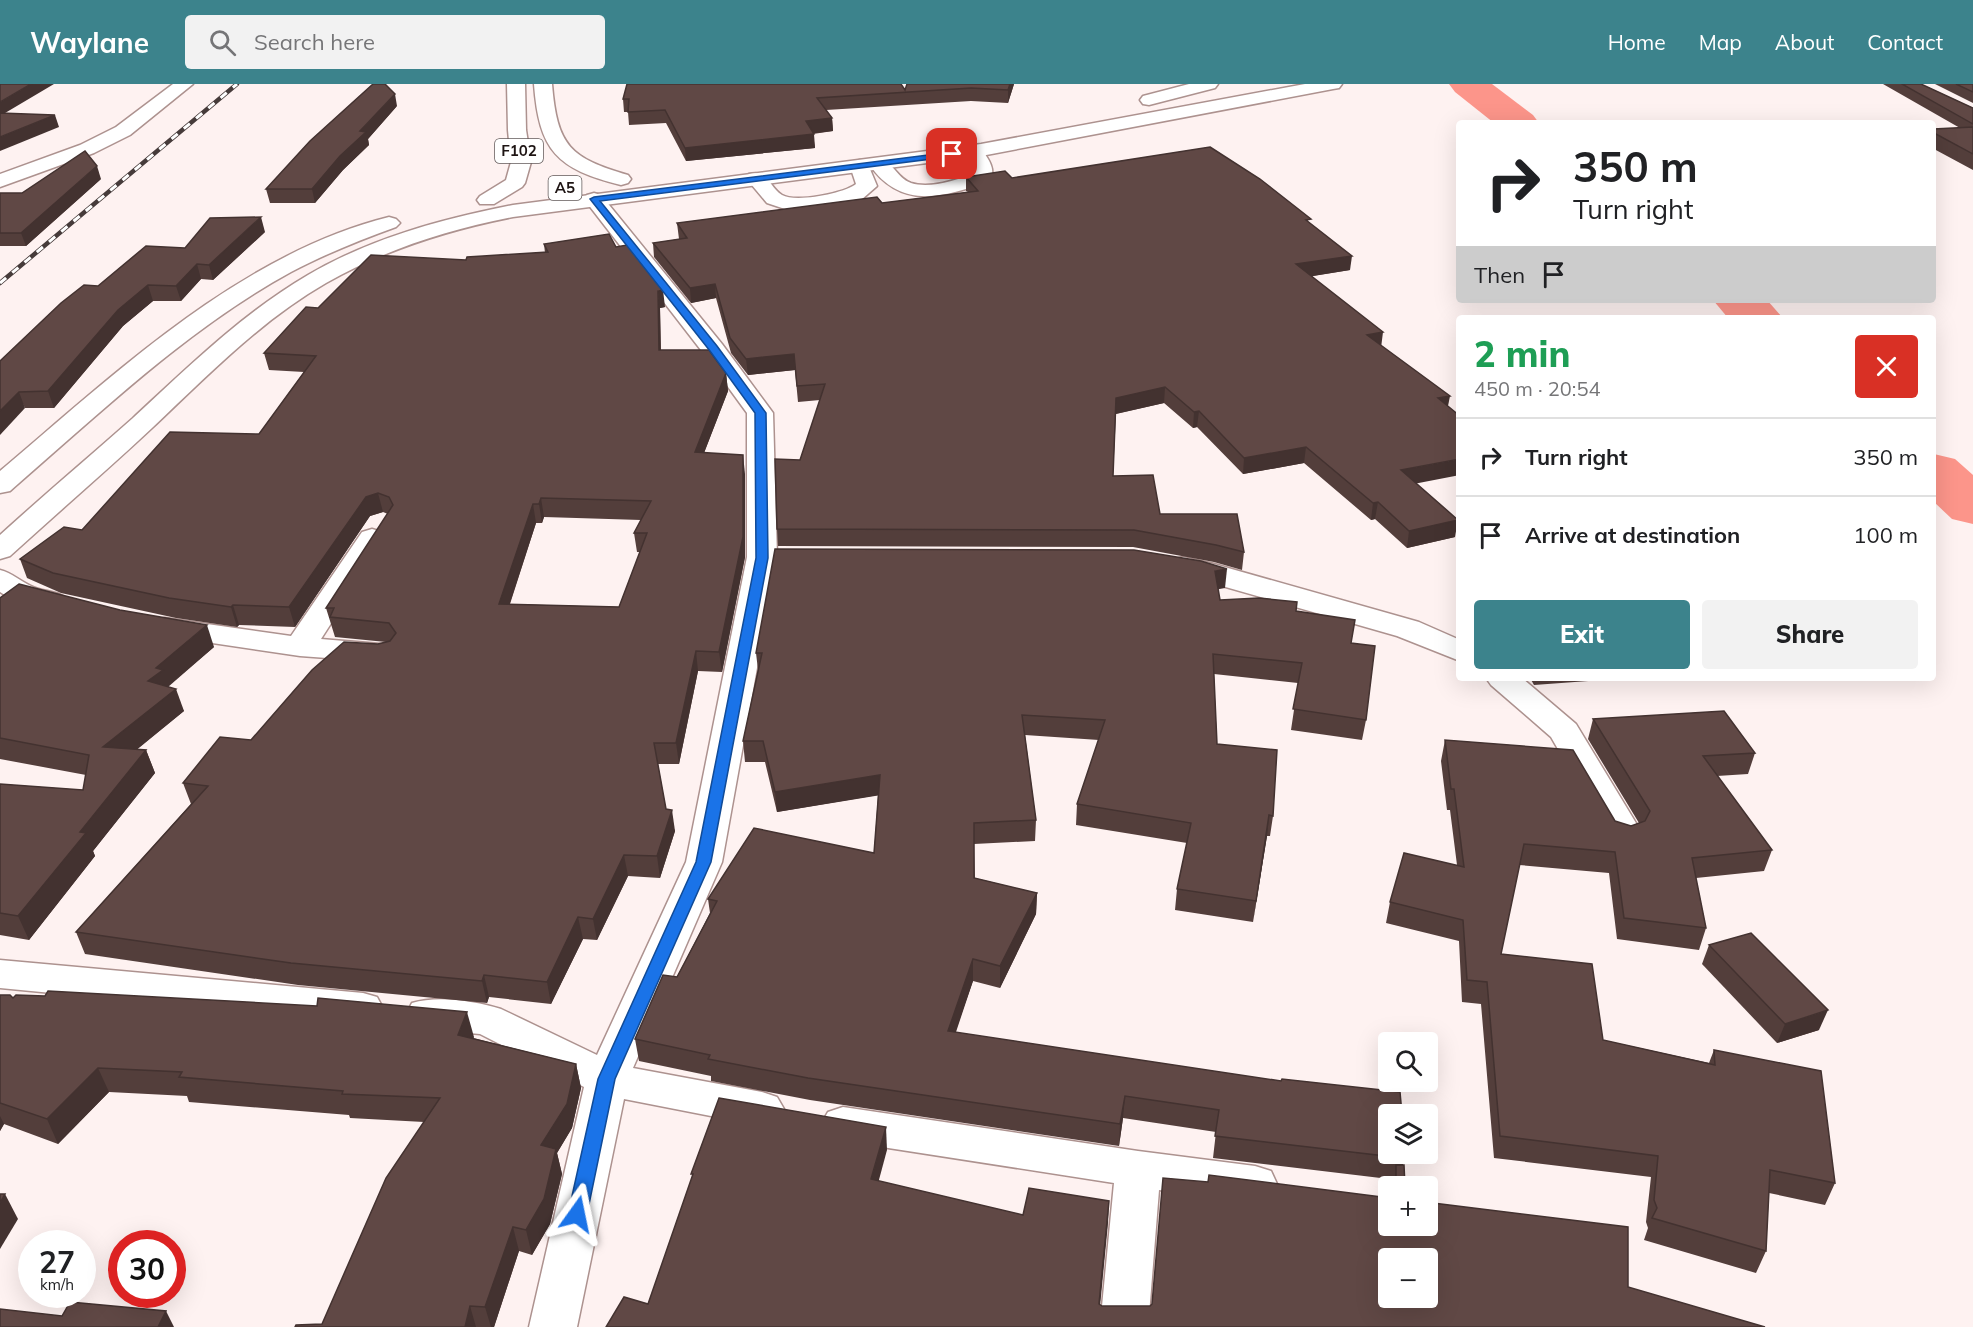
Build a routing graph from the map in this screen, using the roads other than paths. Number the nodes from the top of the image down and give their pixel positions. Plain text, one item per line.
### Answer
1 (184, 84) edge
2 (516, 84) edge
3 (543, 84) edge
4 (1209, 84) edge
5 (1331, 84) edge
6 (973, 151) junction
7 (869, 165) junction
8 (756, 178) junction
9 (621, 179) junction
10 (0, 181) edge
11 (594, 199) junction
12 (487, 200) junction
13 (74, 424) junction
14 (139, 426) junction
15 (0, 485) edge
16 (382, 523) edge
17 (0, 550) edge
18 (1153, 561) edge
19 (0, 579) edge
20 (78, 609) edge
21 (135, 622) edge
22 (300, 647) junction
23 (1456, 650) edge
24 (383, 652) edge
25 (1505, 681) edge
26 (1624, 833) edge
27 (0, 974) edge
28 (607, 1079) junction
29 (1138, 1169) junction
30 (1298, 1189) edge
31 (553, 1327) edge
32 (1124, 1327) edge

1 - 10 main road
2 - 12 main road, F102
3 - 9 main road
4 - 9 main road, A5
5 - 6 main road, A5
6 - 7 main road, A5
6 - 7 main road
7 - 8 main road, A5
7 - 8 main road
8 - 11 main road, A5
9 - 12 main road, A5
11 - 14 main road, A5
11 - 28 main road
12 - 13 main road, A5
13 - 14 main road
13 - 15 main road, A5
14 - 17 main road, A5
16 - 22 main road
18 - 23 main road
19 - 20 main road
21 - 22 main road
22 - 24 main road
25 - 26 main road
27 - 28 main road
28 - 29 main road
28 - 31 main road
29 - 30 main road
29 - 32 main road

